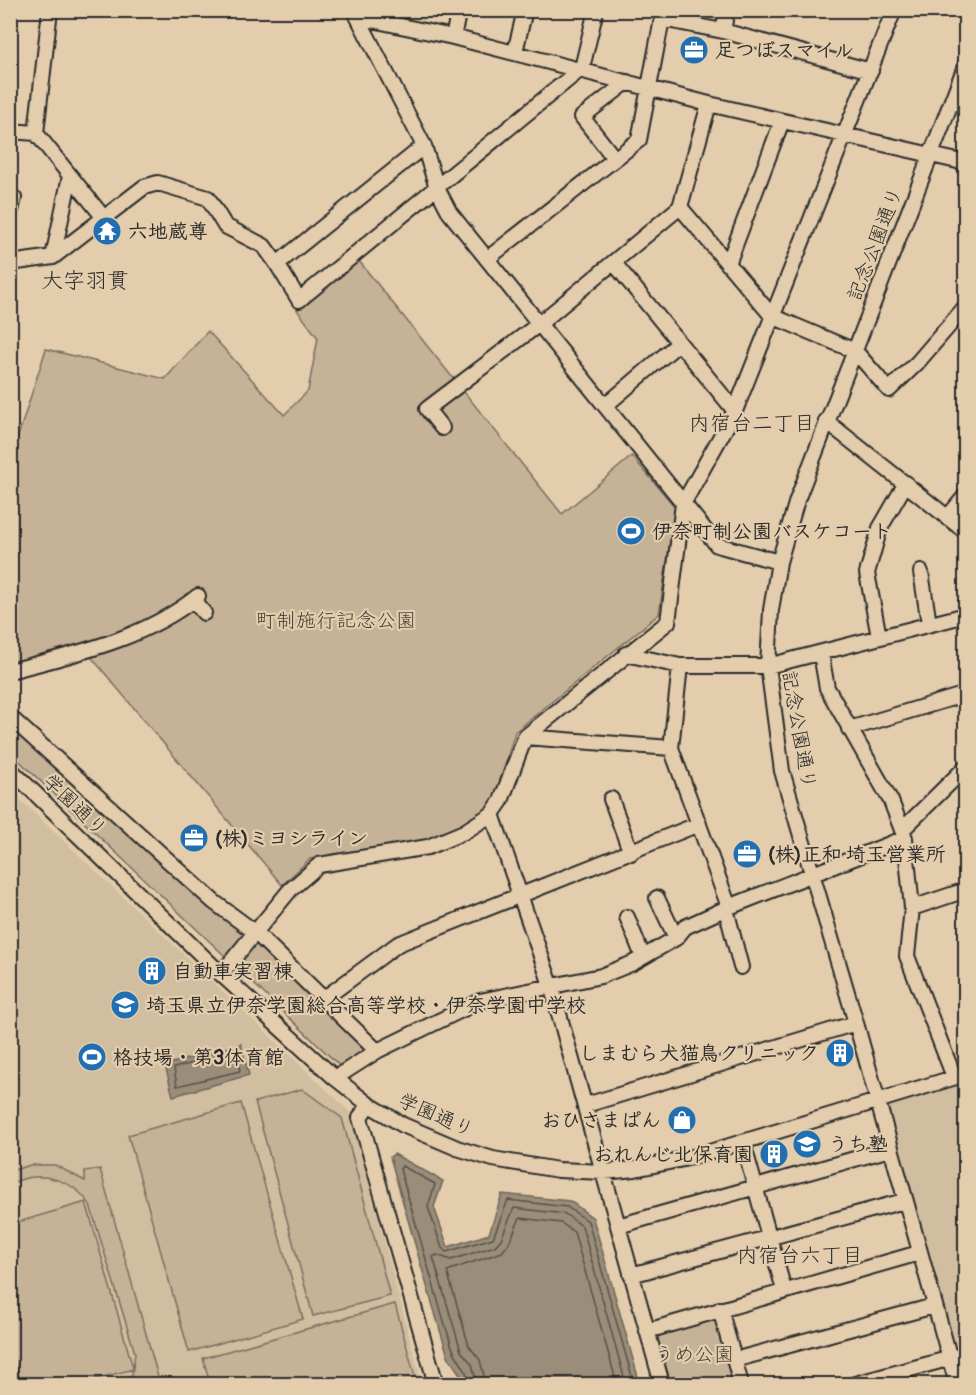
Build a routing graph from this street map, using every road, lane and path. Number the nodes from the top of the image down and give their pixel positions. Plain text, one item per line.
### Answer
1 (50, 10) edge
2 (459, 10) edge
3 (525, 10) edge
4 (596, 10) edge
5 (727, 10) edge
6 (894, 10) edge
7 (356, 14) edge
8 (723, 31) junction
9 (453, 37) junction
10 (515, 52) junction
11 (966, 64) edge
12 (582, 68) junction
13 (871, 71) junction
14 (627, 82) junction
15 (648, 88) junction
16 (709, 104) junction
17 (782, 121) junction
18 (10, 131) edge
19 (36, 133) junction
20 (846, 136) junction
21 (424, 146) junction
22 (930, 154) junction
23 (615, 159) junction
24 (966, 163) edge
25 (70, 176) junction
26 (437, 188) junction
27 (14, 198) dead end
28 (681, 207) junction
29 (10, 215) edge
30 (104, 218) junction
31 (53, 257) junction
32 (487, 259) junction
33 (10, 263) edge
34 (614, 263) junction
35 (277, 264) junction
36 (728, 264) junction
37 (966, 306) edge
38 (772, 316) junction
39 (539, 324) junction
40 (679, 343) junction
41 (855, 351) junction
42 (605, 406) junction
43 (735, 411) junction
44 (826, 421) junction
45 (442, 428) dead end
46 (906, 483) junction
47 (966, 495) edge
48 (683, 504) junction
49 (947, 518) junction
50 (966, 532) edge
51 (779, 562) junction
52 (921, 572) dead end
53 (204, 613) dead end
54 (966, 615) edge
55 (928, 624) junction
56 (879, 637) junction
57 (626, 654) junction
58 (821, 654) junction
59 (680, 666) junction
60 (768, 666) junction
61 (10, 671) edge
62 (966, 694) edge
63 (10, 717) edge
64 (849, 729) junction
65 (525, 737) junction
66 (671, 748) junction
67 (966, 767) edge
68 (10, 769) edge
69 (611, 799) dead end
70 (492, 814) junction
71 (699, 824) junction
72 (903, 834) junction
73 (631, 853) junction
74 (813, 875) junction
75 (966, 890) edge
76 (521, 897) junction
77 (657, 898) dead end
78 (727, 908) junction
79 (912, 908) junction
80 (627, 917) dead end
81 (256, 933) junction
82 (675, 938) junction
83 (643, 957) junction
84 (741, 967) dead end
85 (222, 974) junction
86 (551, 985) junction
87 (322, 1000) junction
88 (856, 1023) junction
89 (377, 1051) junction
90 (960, 1075) edge
91 (335, 1078) junction
92 (877, 1100) junction
93 (368, 1104) junction
94 (586, 1106) junction
95 (742, 1143) junction
96 (890, 1149) junction
97 (604, 1172) junction
98 (755, 1186) junction
99 (904, 1201) junction
100 (618, 1226) junction
101 (770, 1237) junction
102 (919, 1253) junction
103 (632, 1275) junction
104 (784, 1290) junction
105 (934, 1306) junction
106 (720, 1309) junction
107 (647, 1331) junction
108 (966, 1354) edge
109 (949, 1359) junction
110 (734, 1360) junction
111 (436, 1384) edge
112 (662, 1384) edge
113 (741, 1384) edge
114 (855, 1384) edge
115 (957, 1384) edge

1 - 19 street
2 - 9 street
3 - 10 street
4 - 12 street
5 - 8 street
6 - 13 street
7 - 9 street
7 - 21 street
8 - 13 street
8 - 15 street
9 - 10 street
10 - 12 street
11 - 22 street, 記念公園通り
12 - 14 street
12 - 26 street
13 - 20 street
14 - 15 street
14 - 23 street
15 - 16 street
15 - 23 street
16 - 17 street
16 - 28 street
17 - 20 street
17 - 36 street
18 - 19 street
19 - 25 street
20 - 22 street
20 - 38 street
21 - 26 street
21 - 35 street
22 - 24 street
22 - 41 street, 記念公園通り
23 - 32 street
25 - 30 street
25 - 31 street
26 - 32 street
26 - 35 street
27 - 29 street
28 - 34 street
28 - 36 street
30 - 31 street
30 - 35 street
31 - 33 street
32 - 39 street
34 - 39 street
34 - 40 street
36 - 38 street
37 - 41 street
38 - 41 street
38 - 43 street
39 - 42 street
39 - 45 street
40 - 42 street
40 - 43 street
41 - 44 street, 記念公園通り
42 - 48 street
43 - 48 street
44 - 46 street
44 - 51 street, 記念公園通り
46 - 49 street
46 - 56 street
47 - 49 street
48 - 51 street
48 - 57 street
49 - 50 street
51 - 60 street, 記念公園通り
52 - 55 street
53 - 61 street
54 - 55 street
55 - 56 street
56 - 58 street
57 - 59 street
57 - 65 street
58 - 60 street
58 - 64 street
59 - 60 street
59 - 66 street
60 - 74 street, 記念公園通り
62 - 64 street
63 - 81 street
64 - 72 street
65 - 66 street
65 - 70 street
66 - 71 street
67 - 72 street
68 - 85 street, 学園通り
69 - 73 street
70 - 76 street
70 - 81 street
71 - 73 street
71 - 78 street
72 - 74 street
72 - 79 street
73 - 76 street
74 - 78 street
74 - 88 street, 記念公園通り
75 - 79 street
76 - 86 street
76 - 87 street
77 - 82 street
78 - 82 street
78 - 84 street
79 - 90 street
80 - 83 street
81 - 85 street
81 - 87 street
82 - 83 street
83 - 86 street
85 - 91 street, 学園通り
86 - 89 street
86 - 94 street
87 - 89 street
88 - 92 street, 記念公園通り
88 - 94 street
89 - 91 street
90 - 92 street, 学園通り
91 - 93 street, 学園通り
92 - 95 street, 学園通り
92 - 96 street, 記念公園通り
93 - 97 street, 学園通り
93 - 111 street
94 - 97 street
95 - 97 street, 学園通り
95 - 98 street
96 - 98 street
96 - 99 street, 記念公園通り
97 - 100 street
98 - 100 street
98 - 101 street
99 - 101 street
99 - 102 street, 記念公園通り
100 - 103 street
101 - 103 street
101 - 104 street
102 - 104 street
102 - 105 street, 記念公園通り
103 - 107 street
104 - 106 street
105 - 109 street, 記念公園通り
105 - 110 street
106 - 107 street
106 - 110 street
107 - 112 street
108 - 109 street
109 - 114 street
109 - 115 street, 記念公園通り
110 - 113 street

